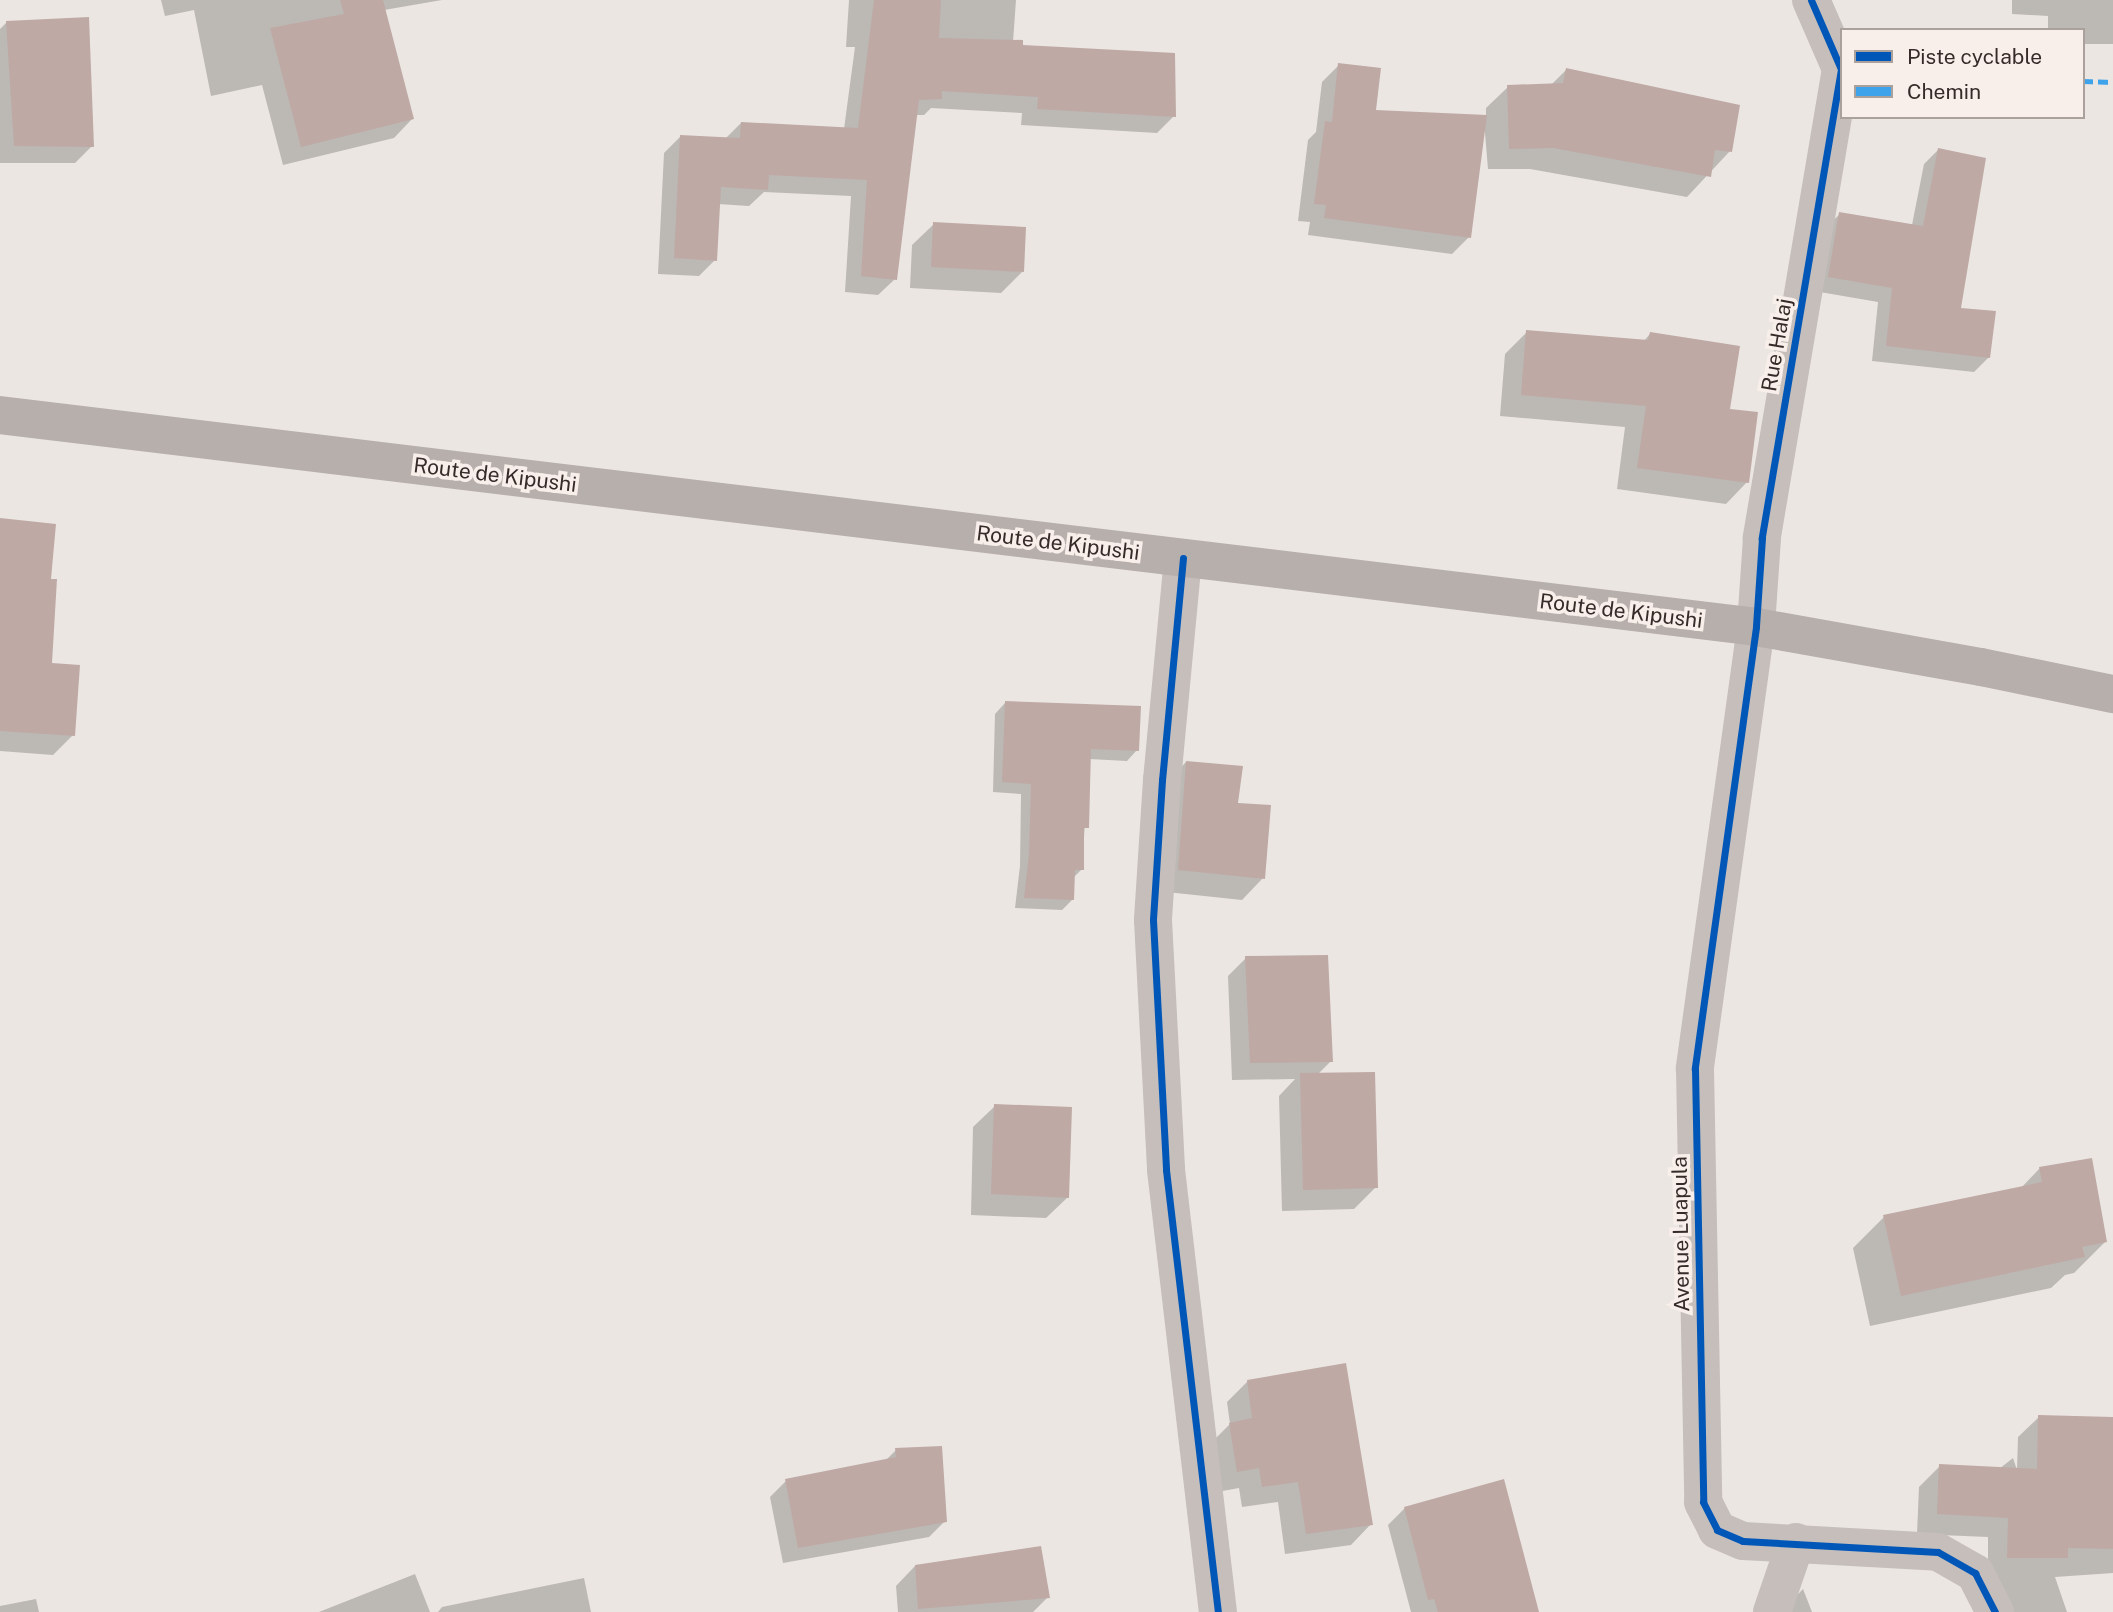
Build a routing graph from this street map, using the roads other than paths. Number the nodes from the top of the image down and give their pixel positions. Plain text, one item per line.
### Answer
1 (1811, 0) edge
2 (1840, 67) edge
3 (1840, 75) edge
4 (0, 415) edge
5 (1183, 558) junction
6 (1756, 627) junction
7 (2113, 694) edge
8 (1796, 1542) junction
9 (1218, 1612) edge
10 (1772, 1612) edge
11 (1996, 1612) edge

1 - 2 street
3 - 6 street, Rue Halaj
4 - 5 main road, Route de Kipushi
5 - 6 main road, Route de Kipushi
5 - 9 street
6 - 7 main road, Route de Kipushi
6 - 8 street, Avenue Luapula
8 - 10 street
8 - 11 street, Avenue Luapula

